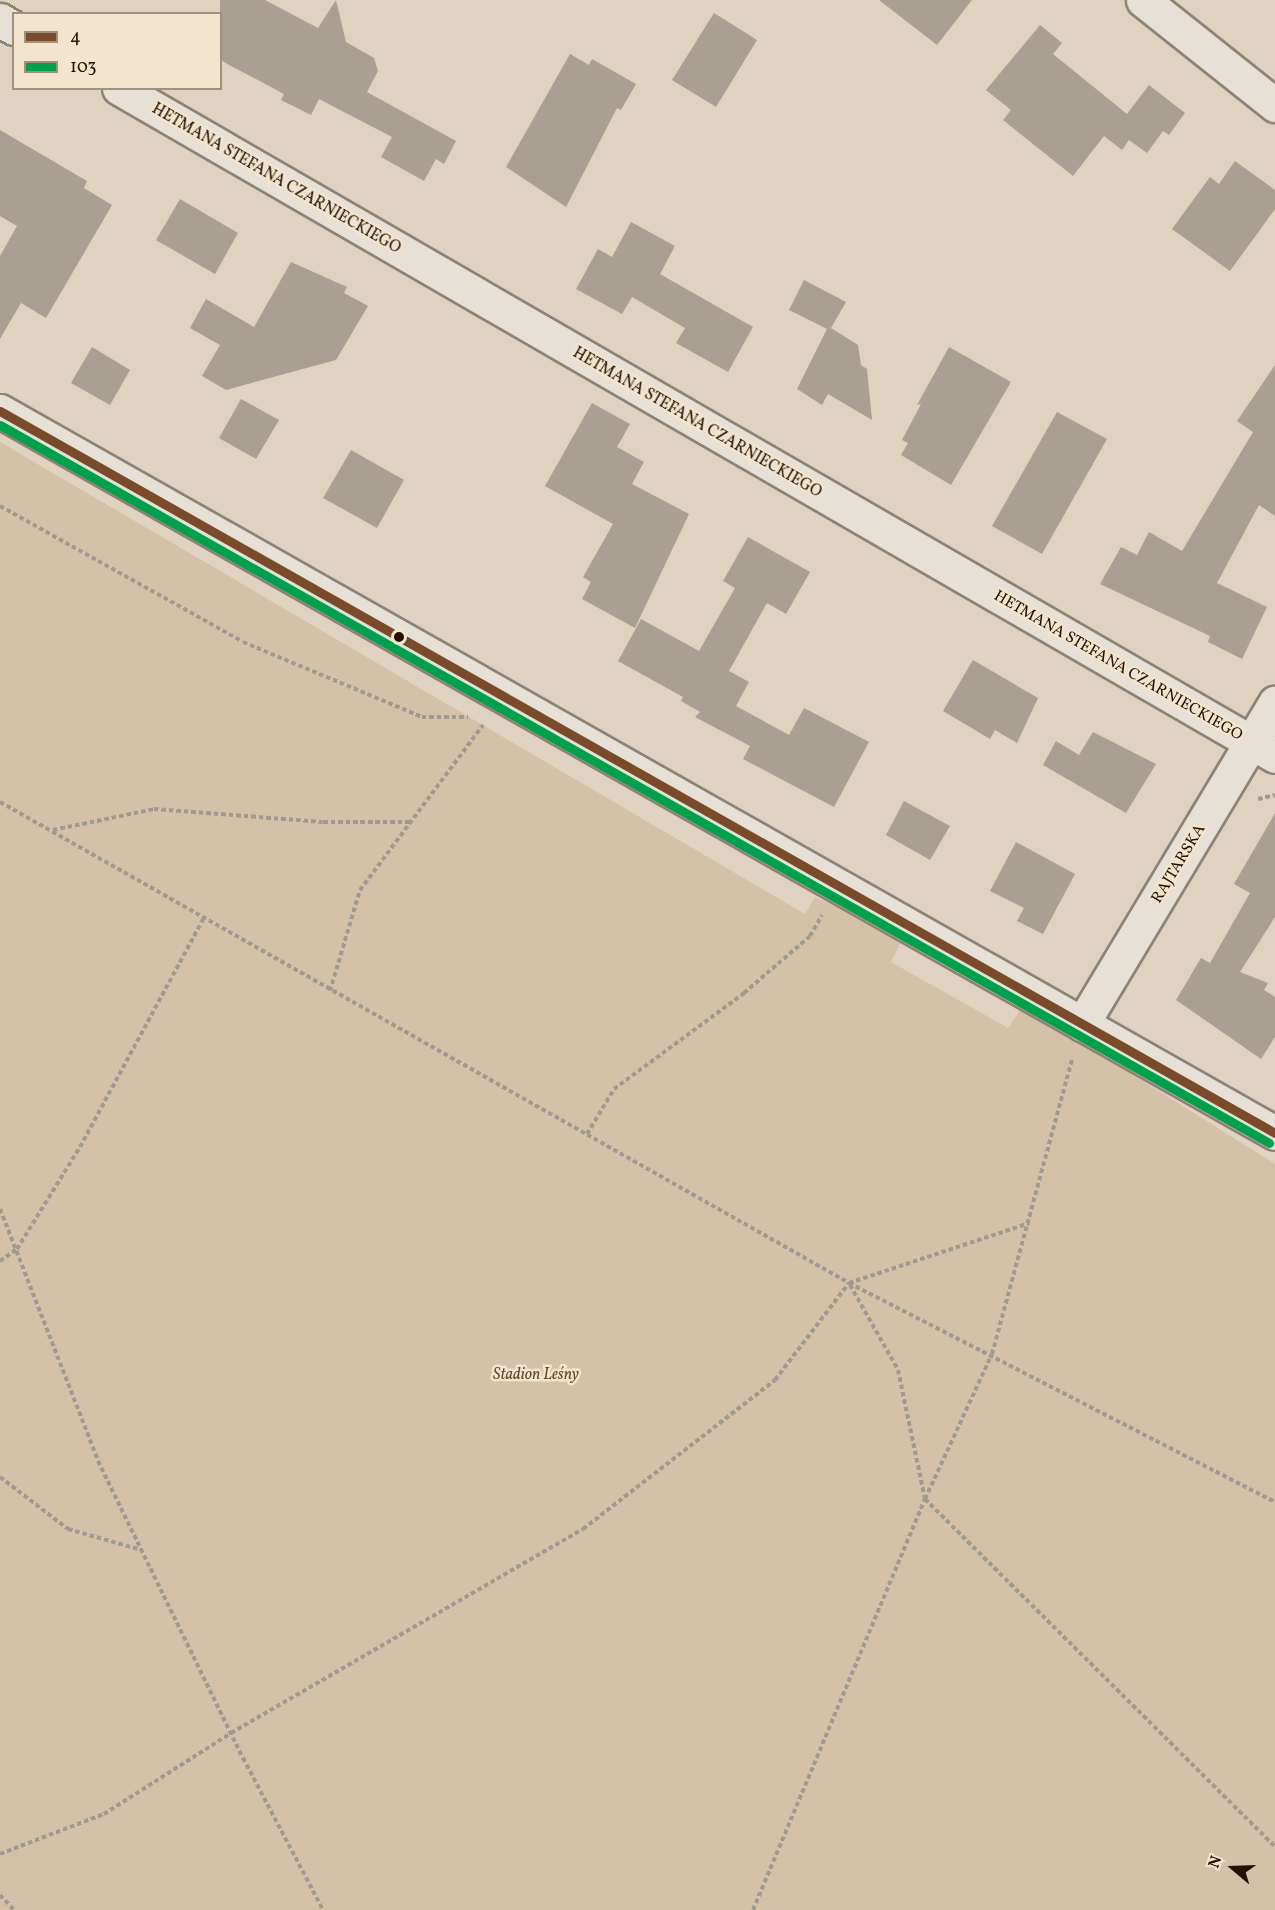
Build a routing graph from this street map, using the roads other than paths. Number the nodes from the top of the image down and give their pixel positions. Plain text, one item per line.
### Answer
1 (1143, 0) edge
2 (122, 90) edge
3 (1275, 105) edge
4 (0, 411) edge
5 (1275, 704) edge
6 (1264, 750) edge
7 (1082, 1024) junction
8 (1275, 1132) edge

1 - 3 street
2 - 6 street, HETMANA STEFANA CZARNIECKIEGO
4 - 7 street
5 - 6 street, RAJTARSKA
6 - 7 street, RAJTARSKA
7 - 8 street

